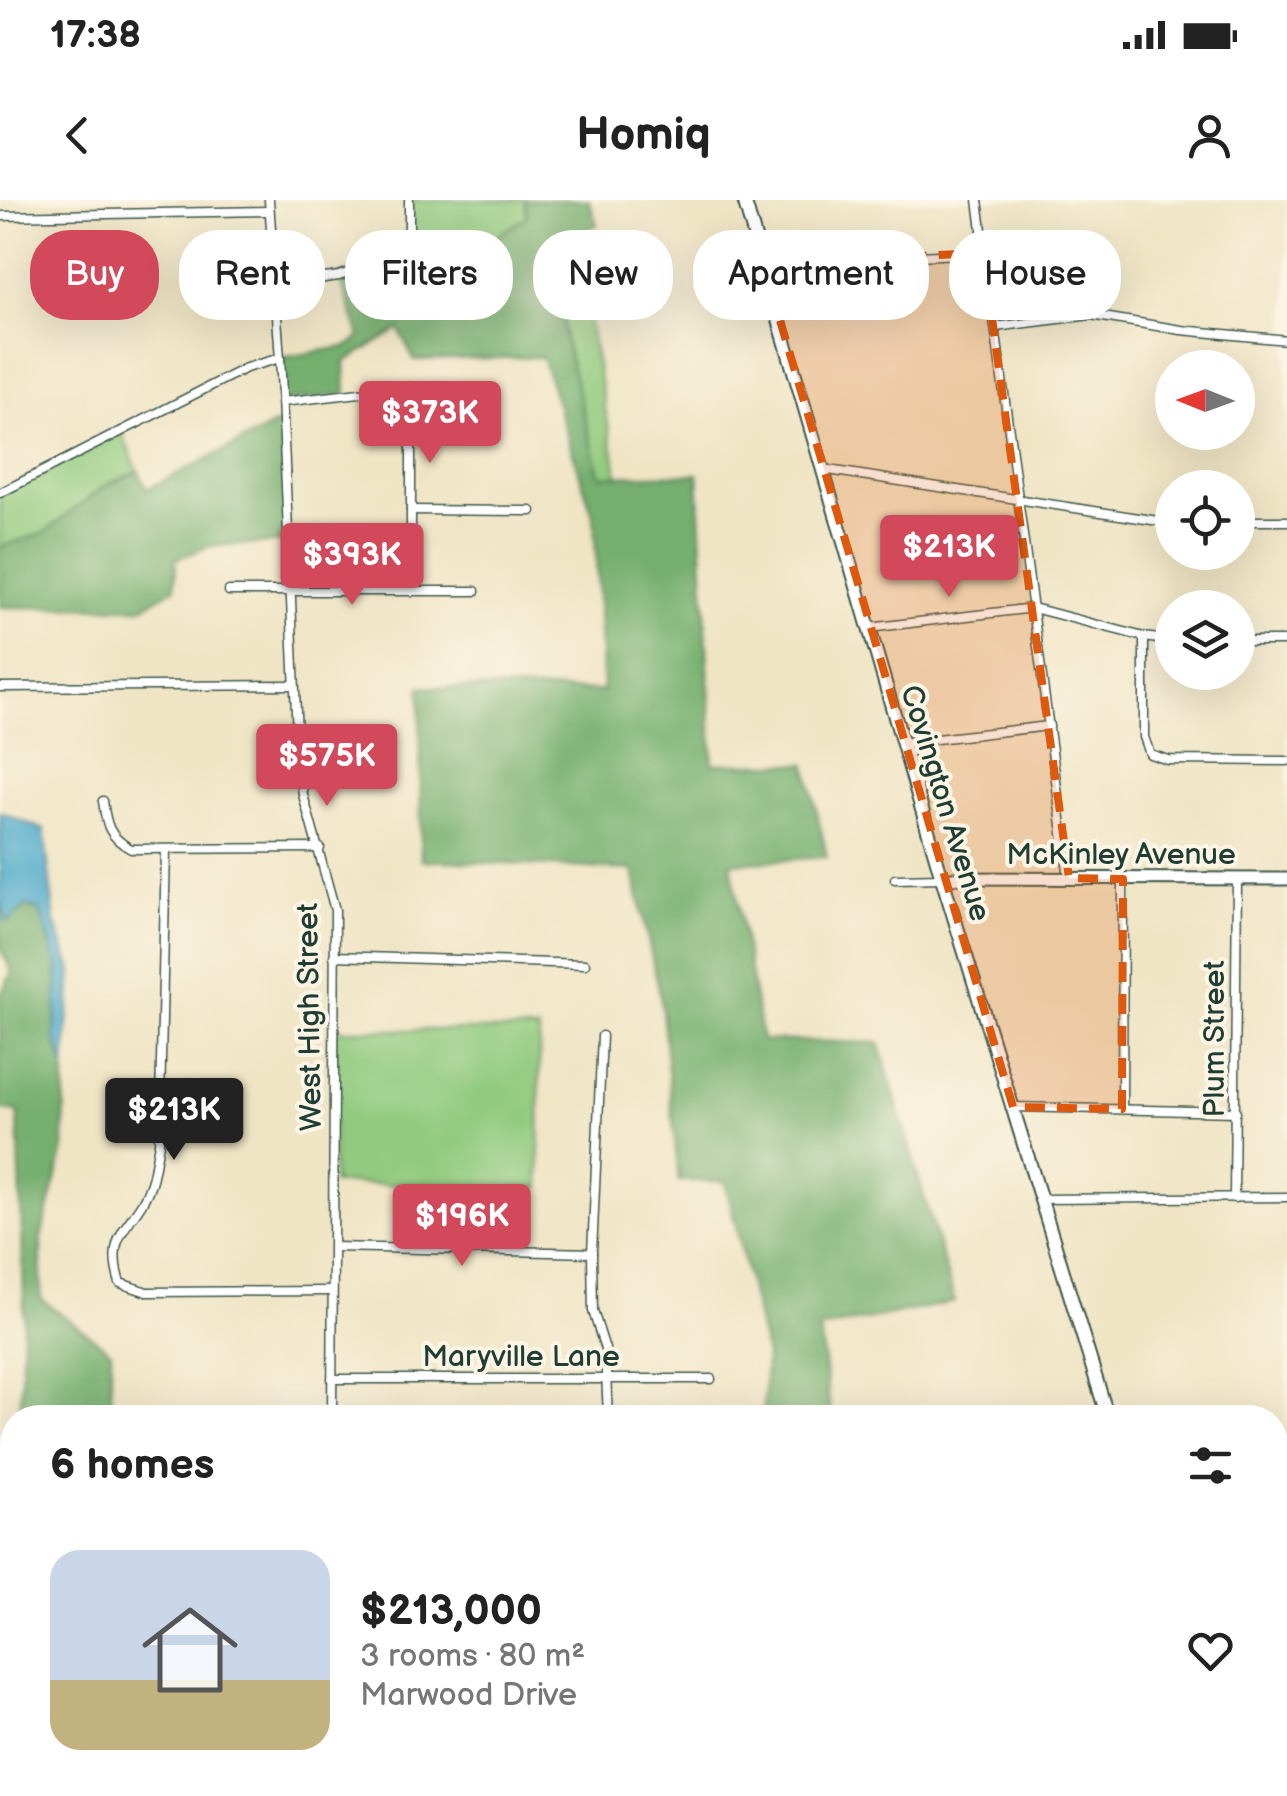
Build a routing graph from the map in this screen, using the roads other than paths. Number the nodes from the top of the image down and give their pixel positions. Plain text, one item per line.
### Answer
1 (131, 200) edge
2 (269, 200) edge
3 (409, 200) edge
4 (744, 200) edge
5 (978, 200) edge
6 (269, 211) junction
7 (131, 214) junction
8 (0, 216) edge
9 (270, 230) edge
10 (753, 230) edge
11 (981, 230) edge
12 (325, 278) edge
13 (277, 320) edge
14 (779, 320) edge
15 (994, 320) edge
16 (995, 328) junction
17 (1287, 340) edge
18 (280, 358) junction
19 (282, 402) junction
20 (822, 469) junction
21 (0, 493) edge
22 (1018, 501) junction
23 (411, 510) junction
24 (530, 511) dead end
25 (1155, 520) edge
26 (1255, 521) edge
27 (1287, 521) edge
28 (290, 589) junction
29 (411, 591) junction
30 (475, 591) dead end
31 (228, 592) dead end
32 (1033, 608) junction
33 (869, 628) junction
34 (1144, 637) junction
35 (1155, 639) edge
36 (1255, 641) edge
37 (1287, 641) edge
38 (294, 685) junction
39 (0, 686) edge
40 (1049, 726) junction
41 (902, 743) junction
42 (1287, 761) edge
43 (104, 800) dead end
44 (320, 848) junction
45 (166, 850) junction
46 (942, 878) junction
47 (1069, 878) junction
48 (896, 879) dead end
49 (1123, 879) junction
50 (1237, 880) junction
51 (1287, 880) edge
52 (334, 956) junction
53 (586, 964) dead end
54 (602, 1036) dead end
55 (1012, 1107) junction
56 (1122, 1109) junction
57 (1236, 1112) junction
58 (1287, 1197) edge
59 (1234, 1198) junction
60 (1042, 1199) junction
61 (334, 1247) junction
62 (592, 1253) junction
63 (332, 1291) junction
64 (332, 1378) junction
65 (608, 1379) junction
66 (711, 1379) dead end
67 (332, 1405) edge
68 (608, 1405) edge
69 (1104, 1405) edge

1 - 7 street
2 - 6 street, West High Street
3 - 12 street
4 - 10 main road, Covington Avenue
5 - 11 street
6 - 7 street
6 - 9 street, West High Street
7 - 8 street
13 - 18 street, West High Street
14 - 20 main road, Covington Avenue
15 - 16 street
16 - 17 street
16 - 22 street
18 - 19 street, West High Street
18 - 21 street
19 - 23 street
19 - 28 street, West High Street
20 - 22 street
20 - 33 main road, Covington Avenue
22 - 25 street
22 - 32 street
23 - 24 street
23 - 29 street
26 - 27 street
28 - 29 street
28 - 31 street
28 - 38 street, West High Street
29 - 30 street
32 - 33 street
32 - 34 street
32 - 40 street
33 - 41 main road, Covington Avenue
34 - 35 street
34 - 42 street
36 - 37 street
38 - 39 street
38 - 44 street, West High Street
40 - 41 street
40 - 47 street
41 - 46 main road, Covington Avenue
43 - 45 street
44 - 45 street
44 - 52 street, West High Street
45 - 63 street
46 - 47 street, McKinley Avenue
46 - 48 street, McKinley Avenue
46 - 55 main road, Covington Avenue
47 - 49 street, McKinley Avenue
49 - 50 street, McKinley Avenue
49 - 56 street
50 - 51 street, McKinley Avenue
50 - 57 street, Plum Street
52 - 53 street
52 - 61 street, West High Street
54 - 62 street
55 - 56 street
55 - 60 main road, Covington Avenue
56 - 57 street
57 - 59 street, Plum Street
58 - 59 street
59 - 60 street
60 - 69 main road, Covington Avenue
61 - 62 street
61 - 63 street, West High Street
62 - 65 street
63 - 64 street, West High Street
64 - 65 street, Maryville Lane
64 - 67 street, West High Street
65 - 66 street, Maryville Lane
65 - 68 street

